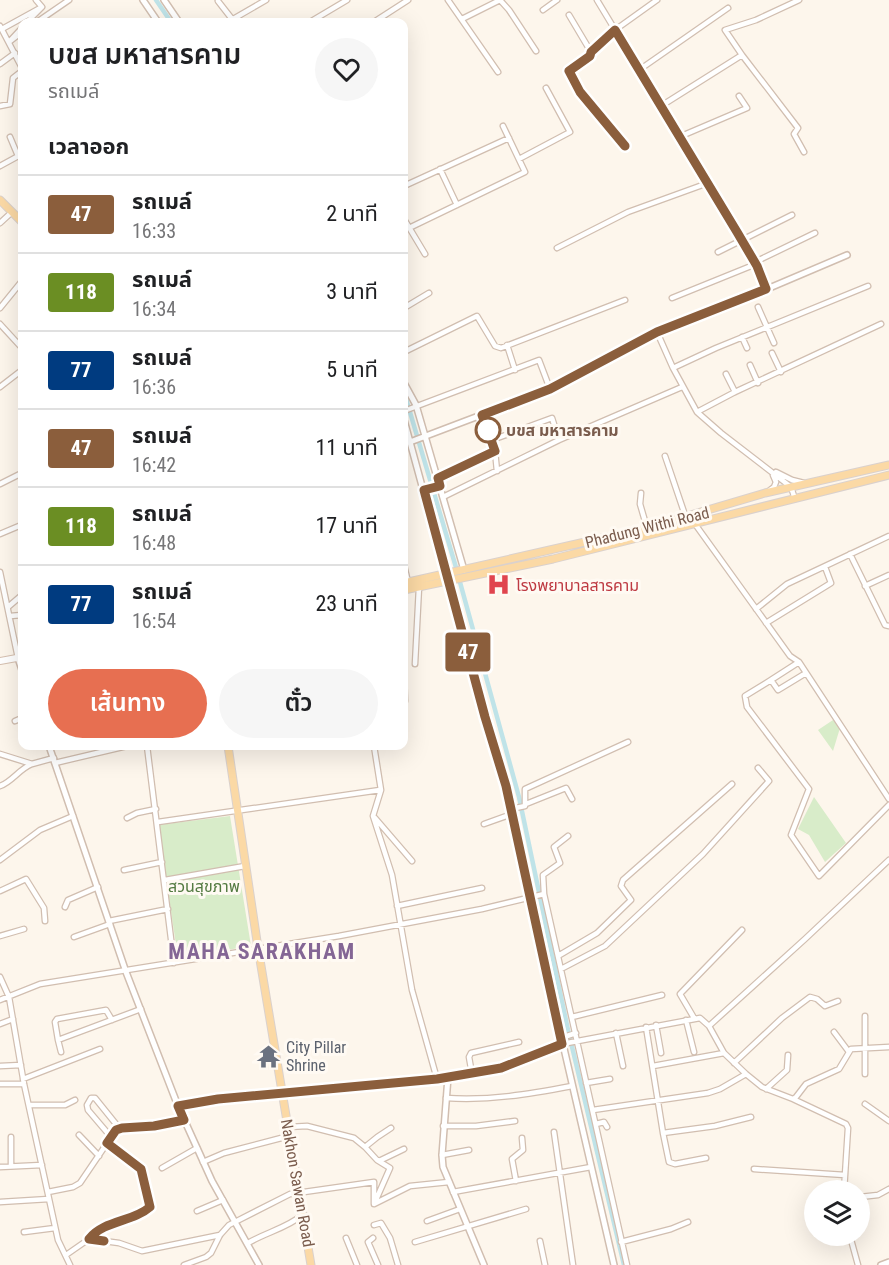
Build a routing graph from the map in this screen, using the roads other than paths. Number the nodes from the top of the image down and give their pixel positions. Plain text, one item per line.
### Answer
1 (36, 0) edge
2 (69, 0) edge
3 (143, 0) edge
4 (164, 0) edge
5 (266, 0) edge
6 (347, 0) edge
7 (408, 0) edge
8 (448, 0) edge
9 (557, 0) edge
10 (597, 0) edge
11 (657, 0) edge
12 (799, 0) edge
13 (218, 1) edge
14 (42, 8) junction
15 (728, 8) dead end
16 (543, 10) dead end
17 (569, 15) dead end
18 (20, 18) edge
19 (31, 18) edge
20 (43, 18) edge
21 (155, 18) edge
22 (176, 18) edge
23 (228, 18) edge
24 (235, 18) edge
25 (317, 18) edge
26 (381, 18) edge
27 (18, 19) edge
28 (462, 19) junction
29 (1, 27) edge
30 (615, 30) junction
31 (18, 32) edge
32 (18, 36) edge
33 (9, 42) junction
34 (536, 51) dead end
35 (591, 52) junction
36 (15, 53) junction
37 (742, 55) junction
38 (18, 60) edge
39 (0, 64) edge
40 (639, 70) junction
41 (498, 72) dead end
42 (18, 73) edge
43 (546, 88) dead end
44 (739, 96) dead end
45 (0, 106) edge
46 (661, 106) junction
47 (503, 126) dead end
48 (679, 136) junction
49 (10, 137) dead end
50 (509, 138) junction
51 (625, 146) dead end
52 (18, 151) edge
53 (804, 152) dead end
54 (18, 156) edge
55 (519, 159) junction
56 (0, 166) edge
57 (440, 169) junction
58 (708, 183) junction
59 (408, 184) edge
60 (0, 200) edge
61 (457, 205) junction
62 (12, 213) junction
63 (792, 215) dead end
64 (18, 218) edge
65 (0, 223) edge
66 (409, 228) joint
67 (815, 233) dead end
68 (742, 240) junction
69 (557, 248) dead end
70 (718, 252) dead end
71 (425, 254) dead end
72 (847, 255) dead end
73 (755, 263) junction
74 (18, 286) edge
75 (868, 286) dead end
76 (766, 289) junction
77 (429, 293) dead end
78 (672, 298) dead end
79 (625, 300) dead end
80 (408, 306) edge
81 (758, 306) dead end
82 (0, 308) edge
83 (0, 324) edge
84 (881, 324) dead end
85 (767, 327) junction
86 (657, 332) junction
87 (742, 337) junction
88 (774, 343) dead end
89 (18, 344) edge
90 (507, 345) junction
91 (747, 348) dead end
92 (408, 350) edge
93 (772, 353) dead end
94 (750, 365) dead end
95 (673, 368) junction
96 (515, 370) junction
97 (781, 372) junction
98 (18, 373) edge
99 (726, 374) dead end
100 (758, 383) junction
101 (0, 387) edge
102 (682, 387) junction
103 (550, 389) junction
104 (408, 390) edge
105 (735, 392) junction
106 (416, 405) junction
107 (408, 409) edge
108 (697, 412) junction
109 (482, 415) junction
110 (408, 435) edge
111 (426, 436) junction
112 (492, 440) junction
113 (559, 440) junction
114 (410, 442) junction
115 (495, 451) junction
116 (665, 456) dead end
117 (763, 465) junction
118 (889, 465) edge
119 (497, 471) junction
120 (18, 475) edge
121 (889, 475) edge
122 (438, 478) junction
123 (807, 483) junction
124 (0, 484) edge
125 (440, 486) junction
126 (791, 487) junction
127 (424, 490) junction
128 (641, 493) dead end
129 (765, 493) junction
130 (443, 497) junction
131 (795, 499) junction
132 (689, 517) junction
133 (695, 524) junction
134 (18, 526) edge
135 (647, 528) junction
136 (0, 534) edge
137 (889, 536) edge
138 (850, 554) junction
139 (825, 567) junction
140 (0, 572) edge
141 (462, 573) junction
142 (889, 575) edge
143 (449, 577) junction
144 (408, 582) edge
145 (865, 586) junction
146 (419, 587) junction
147 (408, 589) edge
148 (18, 598) edge
149 (8, 607) junction
150 (756, 609) junction
151 (18, 615) edge
152 (10, 616) junction
153 (766, 623) junction
154 (889, 626) edge
155 (18, 649) edge
156 (18, 657) edge
157 (0, 661) edge
158 (799, 662) junction
159 (415, 664) dead end
160 (806, 673) junction
161 (771, 680) junction
162 (18, 719) edge
163 (15, 721) dead end
164 (628, 742) dead end
165 (51, 750) edge
166 (92, 750) edge
167 (110, 750) edge
168 (148, 750) edge
169 (229, 750) edge
170 (375, 750) edge
171 (0, 754) edge
172 (92, 754) junction
173 (55, 760) junction
174 (32, 764) junction
175 (758, 768) dead end
176 (732, 784) dead end
177 (0, 786) edge
178 (381, 790) junction
179 (572, 799) dead end
180 (889, 799) edge
181 (525, 805) junction
182 (889, 805) edge
183 (156, 809) junction
184 (237, 810) junction
185 (512, 810) junction
186 (73, 816) junction
187 (373, 816) junction
188 (127, 818) dead end
189 (158, 822) junction
190 (484, 824) dead end
191 (568, 836) dead end
192 (0, 860) edge
193 (889, 860) edge
194 (412, 861) dead end
195 (162, 862) junction
196 (245, 866) junction
197 (124, 870) dead end
198 (165, 880) junction
199 (98, 887) junction
200 (482, 888) dead end
201 (0, 891) edge
202 (543, 894) junction
203 (531, 897) junction
204 (397, 906) junction
205 (625, 906) junction
206 (65, 907) dead end
207 (168, 909) junction
208 (639, 913) junction
209 (45, 921) dead end
210 (110, 922) junction
211 (399, 924) junction
212 (24, 929) dead end
213 (742, 930) dead end
214 (0, 936) edge
215 (74, 937) dead end
216 (258, 948) junction
217 (558, 956) junction
218 (174, 963) junction
219 (561, 969) junction
220 (126, 972) junction
221 (0, 976) edge
222 (662, 995) dead end
223 (9, 997) junction
224 (0, 1000) edge
225 (838, 1001) dead end
226 (141, 1009) junction
227 (865, 1016) dead end
228 (572, 1017) junction
229 (694, 1018) junction
230 (13, 1019) junction
231 (112, 1020) junction
232 (686, 1020) junction
233 (0, 1024) edge
234 (656, 1025) junction
235 (709, 1026) junction
236 (646, 1027) junction
237 (834, 1032) dead end
238 (576, 1033) junction
239 (616, 1033) junction
240 (561, 1038) junction
241 (58, 1041) junction
242 (578, 1041) junction
243 (519, 1042) dead end
244 (562, 1044) junction
245 (889, 1047) edge
246 (865, 1048) junction
247 (100, 1049) dead end
248 (61, 1052) dead end
249 (694, 1052) dead end
250 (849, 1052) junction
251 (661, 1053) dead end
252 (724, 1053) junction
253 (788, 1055) dead end
254 (734, 1063) junction
255 (0, 1065) edge
256 (21, 1065) junction
257 (623, 1066) dead end
258 (652, 1066) junction
259 (472, 1074) junction
260 (746, 1074) junction
261 (865, 1074) dead end
262 (448, 1077) junction
263 (437, 1079) junction
264 (610, 1079) dead end
265 (24, 1082) junction
266 (586, 1083) junction
267 (0, 1084) edge
268 (572, 1086) junction
269 (766, 1089) junction
270 (282, 1094) junction
271 (446, 1098) junction
272 (793, 1099) junction
273 (75, 1100) dead end
274 (658, 1101) junction
275 (865, 1104) dead end
276 (30, 1105) junction
277 (178, 1106) junction
278 (593, 1110) junction
279 (751, 1118) dead end
280 (184, 1120) junction
281 (515, 1121) dead end
282 (889, 1121) edge
283 (596, 1124) junction
284 (443, 1126) junction
285 (288, 1127) junction
286 (607, 1127) dead end
287 (391, 1128) dead end
288 (120, 1129) junction
289 (554, 1132) dead end
290 (663, 1133) junction
291 (79, 1135) dead end
292 (289, 1136) junction
293 (11, 1137) dead end
294 (111, 1137) junction
295 (522, 1138) dead end
296 (107, 1143) junction
297 (365, 1147) junction
298 (197, 1148) junction
299 (404, 1149) dead end
300 (469, 1150) dead end
301 (442, 1155) junction
302 (99, 1156) junction
303 (706, 1158) dead end
304 (379, 1161) junction
305 (203, 1162) junction
306 (42, 1165) junction
307 (11, 1166) junction
308 (0, 1167) edge
309 (591, 1167) junction
310 (162, 1168) dead end
311 (754, 1169) dead end
312 (560, 1172) junction
313 (844, 1175) junction
314 (516, 1180) junction
315 (844, 1180) edge
316 (449, 1182) junction
317 (889, 1189) edge
318 (48, 1192) junction
319 (299, 1192) junction
320 (453, 1192) junction
321 (870, 1196) edge
322 (49, 1199) junction
323 (223, 1200) junction
324 (0, 1202) edge
325 (374, 1204) junction
326 (460, 1209) junction
327 (526, 1209) dead end
328 (197, 1211) dead end
329 (304, 1214) junction
330 (427, 1221) dead end
331 (236, 1222) junction
332 (688, 1222) dead end
333 (374, 1226) dead end
334 (467, 1226) junction
335 (55, 1228) junction
336 (24, 1232) dead end
337 (220, 1235) junction
338 (346, 1238) dead end
339 (373, 1238) dead end
340 (89, 1239) junction
341 (393, 1240) dead end
342 (540, 1241) dead end
343 (415, 1242) dead end
344 (621, 1242) junction
345 (248, 1243) junction
346 (853, 1246) edge
347 (66, 1256) junction
348 (889, 1262) edge
349 (70, 1265) edge
350 (184, 1265) edge
351 (259, 1265) edge
352 (311, 1265) edge
353 (357, 1265) edge
354 (378, 1265) edge
355 (399, 1265) edge
356 (484, 1265) edge
357 (545, 1265) edge
358 (573, 1265) edge
359 (614, 1265) edge
360 (627, 1265) edge
361 (858, 1265) edge
362 (881, 1265) edge

1 - 14 street
2 - 20 street
3 - 21 street
4 - 22 street
5 - 24 street
6 - 25 street
7 - 26 street
8 - 28 street
9 - 16 street
10 - 30 street
11 - 30 street
12 - 37 street
13 - 23 street
14 - 18 street
14 - 19 street
15 - 40 street
17 - 35 street
27 - 29 street
28 - 34 street
28 - 41 street
29 - 33 street
30 - 35 street
30 - 40 street
31 - 33 street
32 - 33 street
33 - 36 street
35 - 51 street
36 - 38 street
36 - 39 street
37 - 46 street
37 - 53 street
40 - 46 street
42 - 45 street
43 - 55 street
44 - 48 street
46 - 48 street
47 - 50 street
48 - 58 street
49 - 52 street
50 - 55 street
50 - 57 street
54 - 56 street
55 - 61 street
57 - 59 street
57 - 61 street
58 - 68 street
58 - 69 street
60 - 62 main road
61 - 66 street
62 - 64 main road
62 - 65 street
63 - 68 street
66 - 71 street
67 - 73 street
68 - 70 street
68 - 73 street
72 - 76 street
73 - 76 street
73 - 78 street
74 - 82 street
75 - 85 street
76 - 86 street
77 - 80 street
79 - 90 street
81 - 85 street
83 - 89 street
84 - 97 street
85 - 87 street
85 - 88 street
86 - 95 street
86 - 103 street
87 - 91 street
87 - 95 street
90 - 92 street
90 - 96 street
93 - 97 street
94 - 100 street
95 - 102 street
96 - 103 street
96 - 106 street
97 - 100 street
98 - 101 street
99 - 105 street
100 - 105 street
102 - 108 street
102 - 113 street
103 - 109 street
104 - 106 street
105 - 108 street
106 - 107 street
106 - 111 street
108 - 117 street
109 - 111 street
109 - 112 street
110 - 114 street
111 - 114 street
111 - 122 street
112 - 113 street
112 - 115 street
113 - 119 street
114 - 127 street
115 - 119 street
115 - 122 street
116 - 132 street
117 - 123 street
117 - 126 street
117 - 129 street
118 - 123 main road, Phadung Withi Road
119 - 130 street
120 - 124 street
121 - 131 main road, Phadung Withi Road
122 - 125 street
123 - 126 main road, Phadung Withi Road
125 - 127 street
125 - 130 street
126 - 129 main road, Phadung Withi Road
126 - 131 street
127 - 143 street
128 - 135 street
129 - 132 main road, Phadung Withi Road
130 - 141 street
131 - 133 main road, Phadung Withi Road
132 - 133 main road
132 - 135 main road, Phadung Withi Road
133 - 141 main road, Phadung Withi Road
133 - 150 street
134 - 136 street
135 - 141 main road, Phadung Withi Road
137 - 138 street
138 - 139 street
138 - 145 street
139 - 150 street
139 - 153 street
140 - 149 street
141 - 143 main road, Phadung Withi Road
142 - 145 street
143 - 144 main road, Phadung Withi Road
143 - 146 main road, Phadung Withi Road
143 - 185 street
145 - 154 street
146 - 147 main road, Phadung Withi Road
146 - 159 street
148 - 149 street
149 - 152 street
150 - 153 street
151 - 152 street
152 - 155 street
153 - 158 street
156 - 157 main road
158 - 160 street
158 - 161 street
160 - 161 street
160 - 180 street
161 - 182 street
162 - 163 street
164 - 181 street
165 - 173 street
166 - 172 street
167 - 172 street
168 - 183 street
169 - 184 main road, Nakhon Sawan Road
170 - 178 street
171 - 174 street
172 - 173 street
173 - 174 street
173 - 186 street
174 - 177 street
175 - 208 street
176 - 205 street
178 - 184 street
178 - 187 street
179 - 181 street
181 - 185 street
183 - 188 street
183 - 189 street
184 - 189 street
184 - 196 main road, Nakhon Sawan Road
185 - 190 street
185 - 203 street
186 - 192 street
186 - 199 street
187 - 194 street
187 - 204 street
189 - 195 street
191 - 202 street
193 - 235 street
195 - 197 street
195 - 198 street
196 - 198 street
196 - 216 main road, Nakhon Sawan Road
198 - 207 street
199 - 206 street
199 - 210 street
200 - 204 street
201 - 209 street
202 - 203 street
202 - 217 street
203 - 211 street
203 - 240 street
204 - 211 street
205 - 208 street
205 - 217 street
207 - 210 street
207 - 218 street
208 - 219 street
210 - 215 street
210 - 220 street
211 - 216 street
211 - 263 street
212 - 214 street
213 - 229 street
216 - 218 street
216 - 270 main road, Nakhon Sawan Road
217 - 219 street
218 - 220 street
219 - 228 street
220 - 223 street
220 - 226 street
221 - 223 street
222 - 228 street
223 - 224 street
223 - 230 street
225 - 254 street
226 - 231 street
226 - 277 street
227 - 246 street
228 - 238 street
229 - 232 street
229 - 235 street
230 - 233 street
230 - 256 street
231 - 241 street
231 - 241 street
232 - 234 street
232 - 249 street
234 - 236 street
234 - 251 street
235 - 252 street
236 - 239 street
236 - 258 street
237 - 250 street
238 - 240 street
238 - 242 street
239 - 242 street
239 - 257 street
240 - 244 street
241 - 248 street
242 - 244 street
242 - 266 street
243 - 259 street
244 - 259 street
244 - 268 street
245 - 246 street
246 - 250 street
246 - 261 street
247 - 265 street
250 - 272 street
252 - 254 street
252 - 258 street
253 - 269 street
254 - 260 street
255 - 256 street
256 - 265 street
258 - 274 street
259 - 262 street
260 - 269 street
260 - 274 street
262 - 263 street
262 - 271 street
263 - 270 street
264 - 266 street
265 - 267 street
265 - 276 street
266 - 278 street
268 - 271 street
268 - 309 street
269 - 272 street
270 - 277 street
270 - 285 main road, Nakhon Sawan Road
271 - 284 street
272 - 313 street
273 - 276 street
274 - 278 street
274 - 290 street
275 - 282 street
276 - 306 street
277 - 280 street
278 - 283 street
279 - 290 street
280 - 288 street
280 - 298 street
281 - 284 street
283 - 286 street
283 - 344 street
284 - 301 street
285 - 292 main road, Nakhon Sawan Road
285 - 297 street
287 - 297 street
288 - 294 street
288 - 294 street
289 - 312 street
290 - 303 street
291 - 302 street
292 - 305 street
292 - 319 main road, Nakhon Sawan Road
293 - 307 street
294 - 296 street
295 - 314 street
296 - 302 street
296 - 340 street
297 - 304 street
298 - 305 street
298 - 310 street
299 - 304 street
300 - 301 street
301 - 316 street
302 - 318 street
304 - 325 street
305 - 323 street
306 - 307 street
306 - 318 street
307 - 308 street
309 - 312 street
309 - 359 street
311 - 313 street
312 - 314 street
312 - 358 street
313 - 315 street
314 - 320 street
316 - 320 street
316 - 325 street
317 - 321 street
318 - 322 street
319 - 325 street
319 - 329 main road, Nakhon Sawan Road
319 - 331 street
320 - 326 street
322 - 324 street
322 - 335 street
323 - 328 street
323 - 331 street
326 - 330 street
326 - 334 street
327 - 334 street
329 - 345 street
329 - 352 main road, Nakhon Sawan Road
331 - 337 street
331 - 345 street
332 - 344 street
333 - 355 street
334 - 343 street
334 - 356 street
335 - 336 street
335 - 347 street
337 - 340 street
337 - 350 street
338 - 353 street
339 - 354 street
340 - 347 street
341 - 355 street
342 - 357 street
344 - 360 street
345 - 351 street
346 - 361 street
347 - 349 street
348 - 362 street

